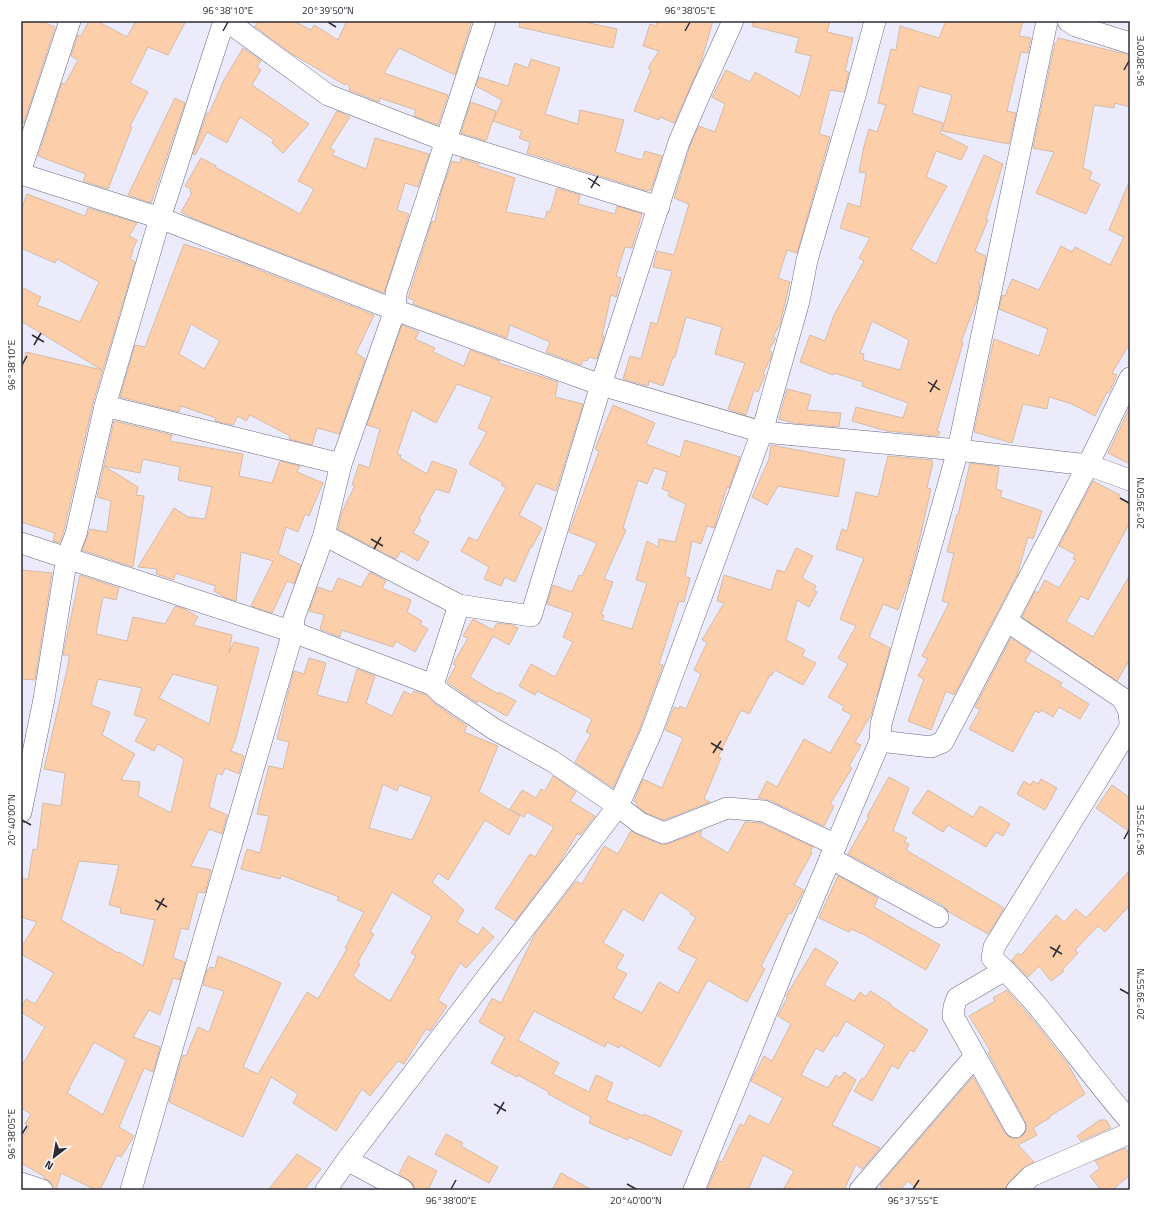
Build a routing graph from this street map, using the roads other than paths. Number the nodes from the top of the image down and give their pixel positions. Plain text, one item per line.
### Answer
1 (70, 21) edge
2 (226, 21) edge
3 (485, 21) edge
4 (733, 21) edge
5 (875, 21) edge
6 (1047, 21) edge
7 (1068, 21) edge
8 (1130, 43) edge
9 (446, 141) junction
10 (21, 169) edge
11 (21, 174) edge
12 (659, 206) junction
13 (160, 218) junction
14 (394, 310) junction
15 (1130, 378) edge
16 (601, 385) junction
17 (105, 406) junction
18 (762, 432) junction
19 (958, 450) junction
20 (341, 464) junction
21 (1088, 465) junction
22 (1130, 480) edge
23 (324, 535) junction
24 (21, 543) edge
25 (67, 557) junction
26 (459, 605) junction
27 (1006, 621) junction
28 (293, 632) junction
29 (433, 685) junction
30 (1126, 691) edge
31 (1130, 726) edge
32 (880, 741) junction
33 (618, 806) junction
34 (21, 812) edge
35 (833, 852) junction
36 (938, 917) dead end
37 (1005, 970) junction
38 (975, 1056) junction
39 (1130, 1121) edge
40 (1015, 1127) dead end
41 (1130, 1133) edge
42 (347, 1160) junction
43 (21, 1183) edge
44 (42, 1190) edge
45 (131, 1190) edge
46 (326, 1190) edge
47 (403, 1190) edge
48 (694, 1190) edge
49 (860, 1190) edge
50 (1017, 1190) edge

1 - 10 street
2 - 9 street
2 - 13 street
3 - 9 street
4 - 12 street
5 - 18 street
6 - 19 street
7 - 8 street
9 - 12 street
9 - 14 street
11 - 13 street
12 - 16 street
13 - 14 street
13 - 17 street
14 - 16 street
14 - 20 street
15 - 21 street
16 - 18 street
16 - 26 street
17 - 20 street
17 - 25 street
18 - 19 street
18 - 33 street
19 - 21 street
19 - 32 street
20 - 23 street
21 - 22 street
21 - 27 street
23 - 26 street
23 - 28 street
24 - 25 street
25 - 28 street
25 - 34 street
26 - 29 street
27 - 30 street
27 - 32 street
28 - 29 street
28 - 45 street
29 - 33 street
30 - 31 street
31 - 37 street
32 - 35 street
33 - 35 street
33 - 42 street
35 - 36 street
35 - 48 street
37 - 38 street
37 - 39 street
38 - 40 street
38 - 49 street
41 - 50 street
42 - 46 street
42 - 47 street
43 - 44 street

